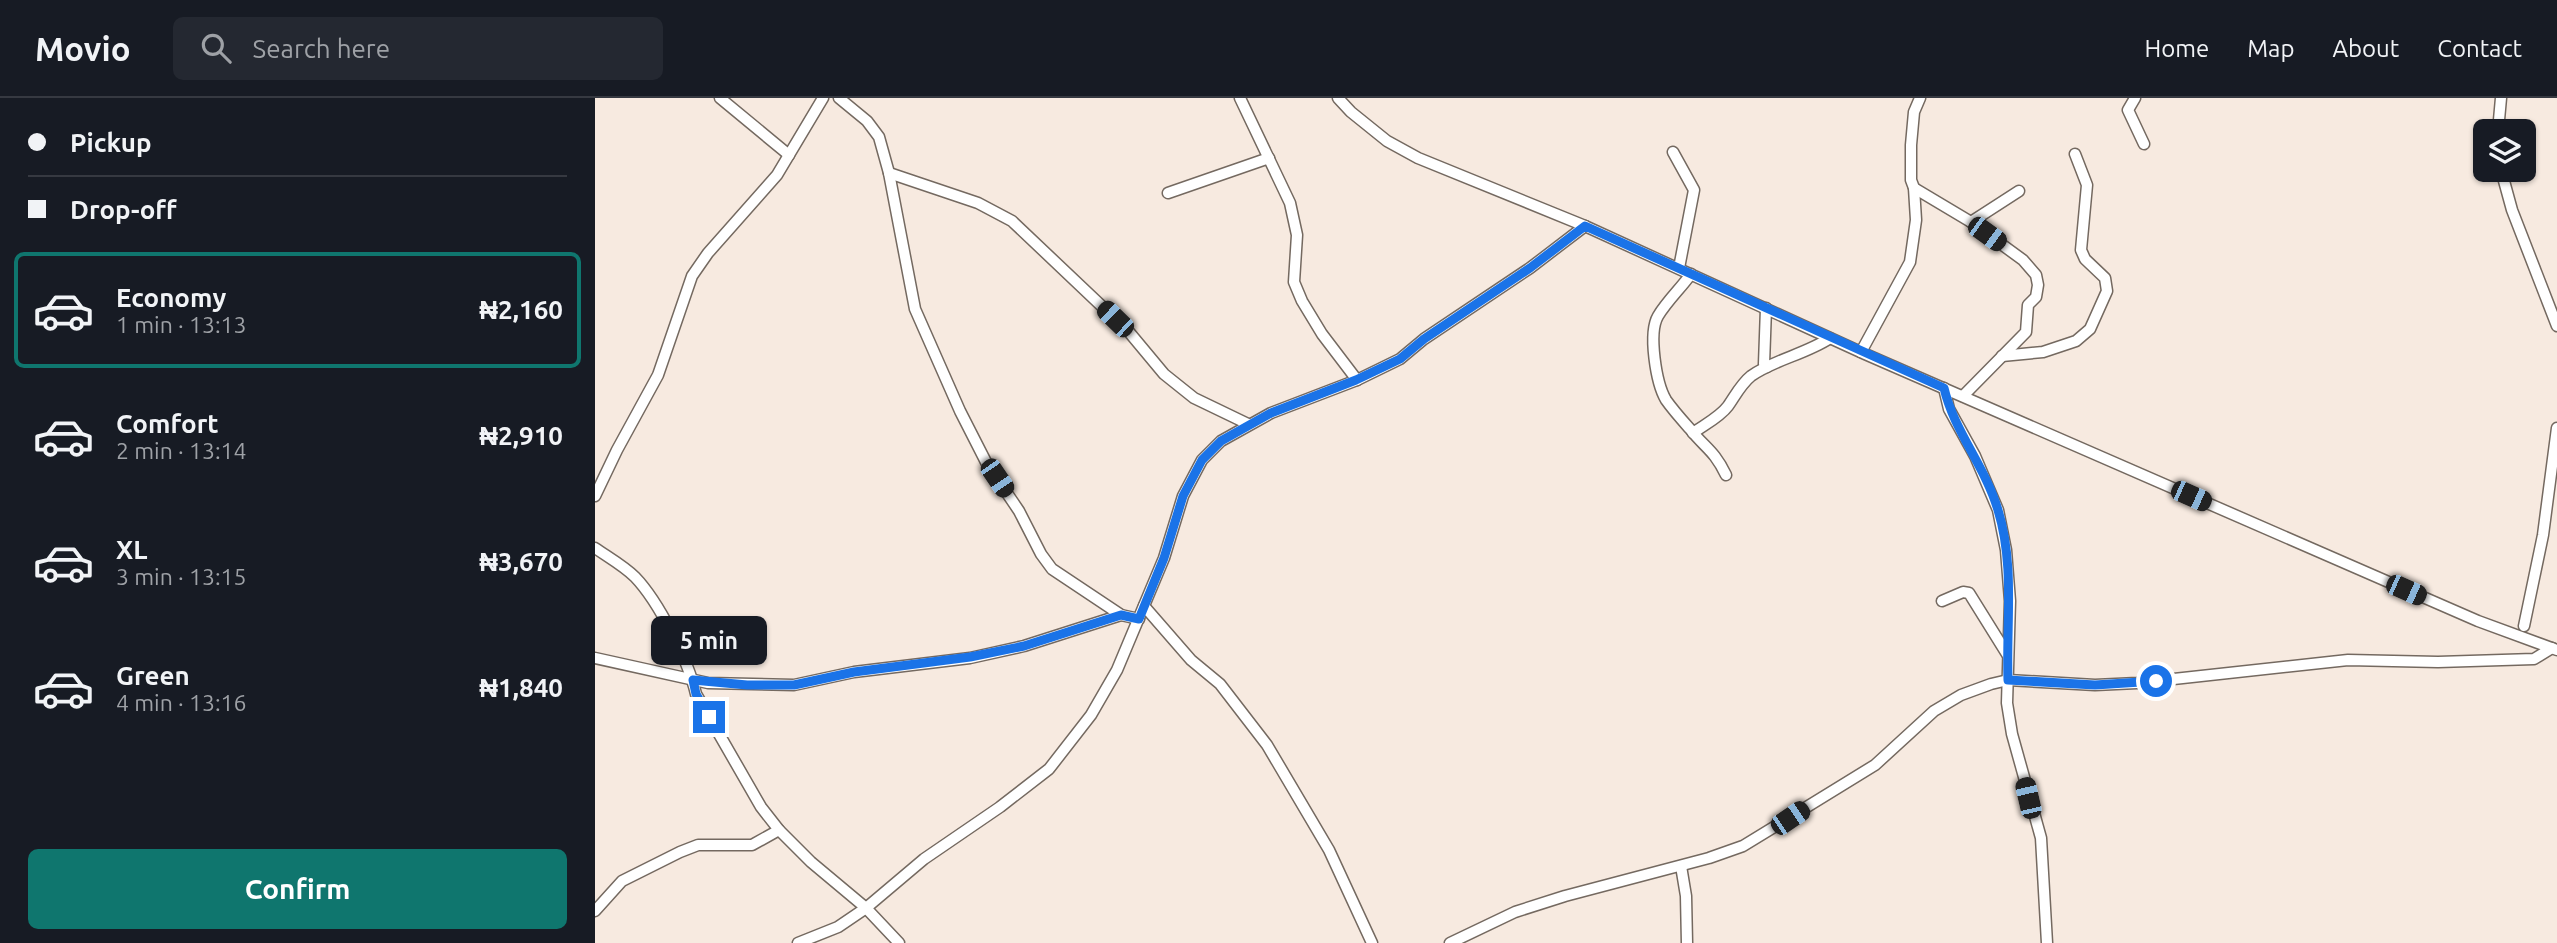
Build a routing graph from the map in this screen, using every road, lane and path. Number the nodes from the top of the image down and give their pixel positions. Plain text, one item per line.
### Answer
1 (720, 98) edge
2 (823, 98) edge
3 (839, 98) edge
4 (1338, 98) edge
5 (1920, 98) edge
6 (2135, 98) edge
7 (2501, 98) edge
8 (1244, 99) edge
9 (2499, 119) edge
10 (2144, 144) dead end
11 (1673, 152) dead end
12 (2075, 154) dead end
13 (789, 155) junction
14 (1269, 158) junction
15 (889, 173) junction
16 (2504, 182) edge
17 (1914, 188) junction
18 (2019, 191) dead end
19 (1168, 193) dead end
20 (1971, 222) junction
21 (1585, 226) junction
22 (1678, 268) junction
23 (1691, 274) junction
24 (1766, 308) junction
25 (2557, 326) edge
26 (1830, 338) junction
27 (1861, 352) junction
28 (2001, 356) junction
29 (1767, 367) junction
30 (1356, 380) junction
31 (1944, 388) junction
32 (1963, 396) junction
33 (1248, 424) junction
34 (2557, 428) edge
35 (1693, 433) junction
36 (1726, 475) dead end
37 (595, 496) edge
38 (595, 548) edge
39 (1942, 601) dead end
40 (1144, 606) junction
41 (1121, 615) junction
42 (1139, 619) junction
43 (2524, 626) dead end
44 (2555, 649) edge
45 (2007, 655) junction
46 (595, 658) edge
47 (693, 680) junction
48 (2008, 680) junction
49 (779, 830) junction
50 (1681, 866) junction
51 (866, 908) junction
52 (595, 911) edge
53 (798, 943) edge
54 (899, 943) edge
55 (1372, 943) edge
56 (1450, 943) edge
57 (1688, 943) edge
58 (2047, 943) edge

1 - 13 street
2 - 13 street
3 - 15 street
4 - 21 street
5 - 17 street
6 - 10 street
7 - 9 street
8 - 14 street
11 - 22 street
12 - 28 street
13 - 37 street
14 - 19 street
14 - 30 street
15 - 33 street
15 - 41 street
16 - 25 street
17 - 20 street
17 - 27 street
18 - 20 street
20 - 28 street
21 - 22 street
21 - 30 street
22 - 23 street
23 - 24 street
23 - 35 street
24 - 26 street
24 - 29 street
26 - 27 street
26 - 29 street
27 - 31 street
28 - 32 street
29 - 35 street
30 - 33 street
31 - 32 street
31 - 45 street
32 - 44 street
33 - 40 street
34 - 43 street
35 - 36 street
38 - 47 street
39 - 45 street
40 - 42 street
40 - 55 street
41 - 42 street
41 - 47 street
42 - 51 street
44 - 48 street
45 - 48 street
46 - 47 street
47 - 49 street
48 - 50 street
48 - 58 street
49 - 51 street
49 - 52 street
50 - 56 street
50 - 57 street
51 - 53 street
51 - 54 street

